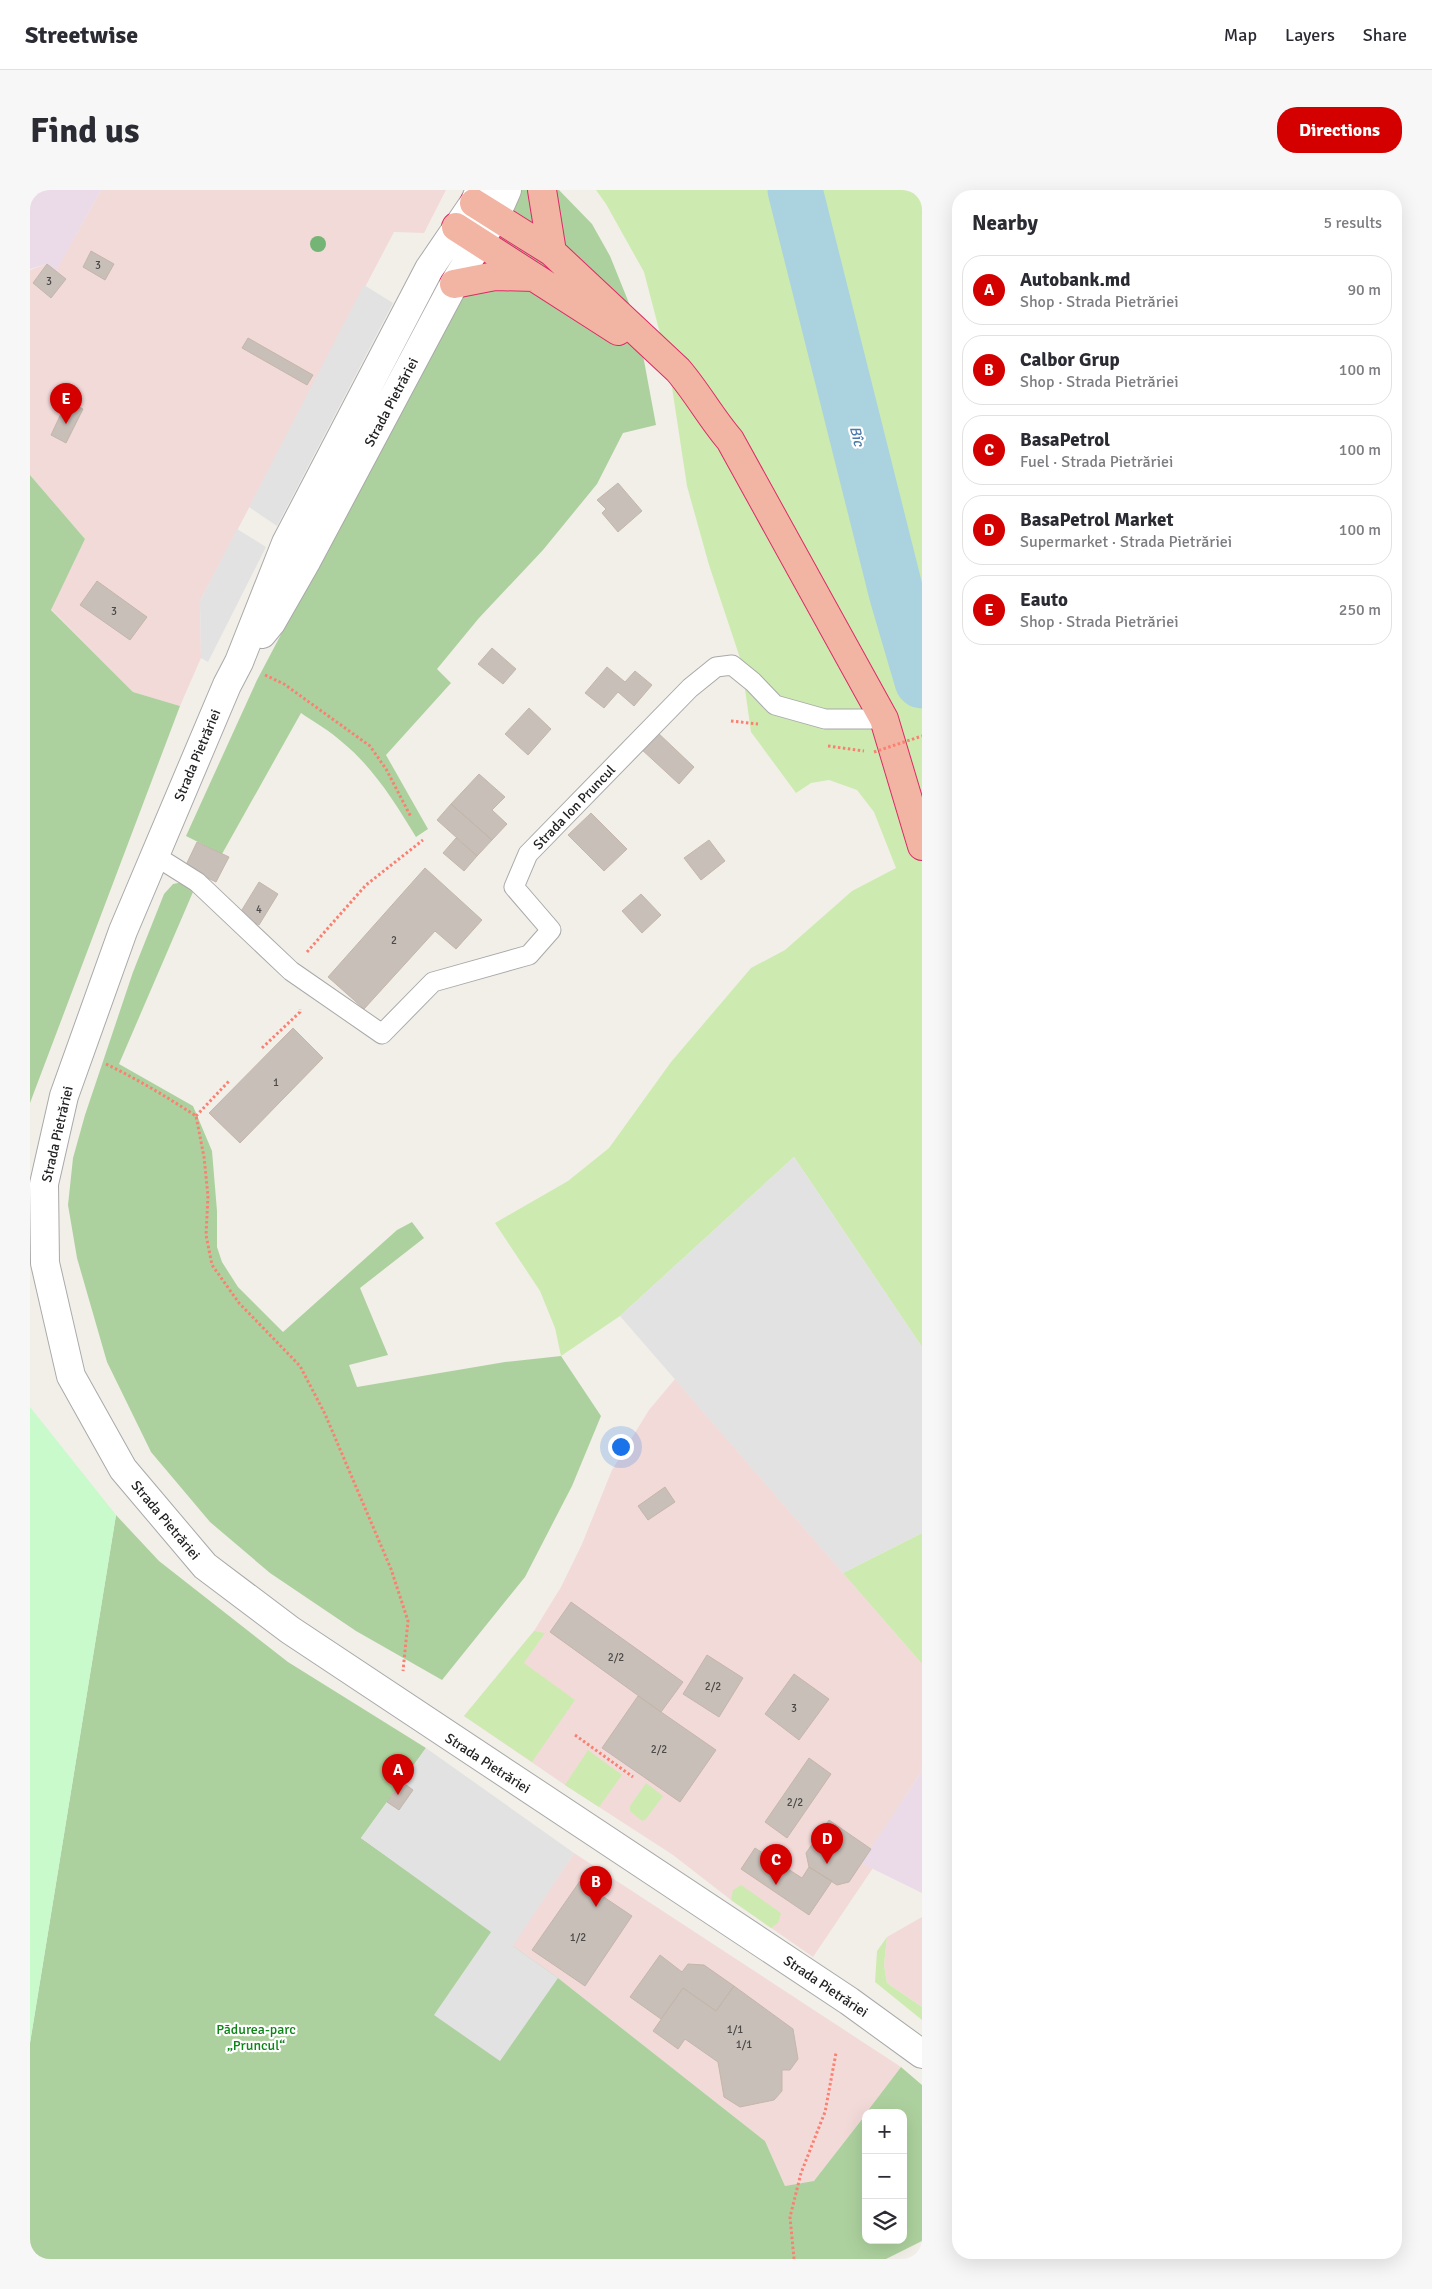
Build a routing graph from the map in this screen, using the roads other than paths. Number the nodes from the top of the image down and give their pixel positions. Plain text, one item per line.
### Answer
1 (507, 190) edge
2 (542, 190) edge
3 (483, 203) edge
4 (456, 227) junction
5 (479, 242) junction
6 (552, 252) junction
7 (534, 276) junction
8 (454, 284) junction
9 (678, 370) junction
10 (239, 662) junction
11 (884, 719) junction
12 (922, 846) edge
13 (154, 855) junction
14 (922, 2054) edge

1 - 3 street, Strada Pietrăriei
2 - 6 highway
3 - 4 street, Strada Pietrăriei
3 - 5 street, Strada Pietrăriei
3 - 6 highway
4 - 5 highway
4 - 10 street, Strada Pietrăriei
5 - 7 highway
5 - 8 street, Strada Pietrăriei
6 - 9 highway
7 - 8 highway
7 - 9 highway
8 - 10 street, Strada Pietrăriei
9 - 11 highway
10 - 13 street, Strada Pietrăriei
11 - 12 highway
11 - 13 lane, Strada Ion Pruncul
13 - 14 street, Strada Pietrăriei

